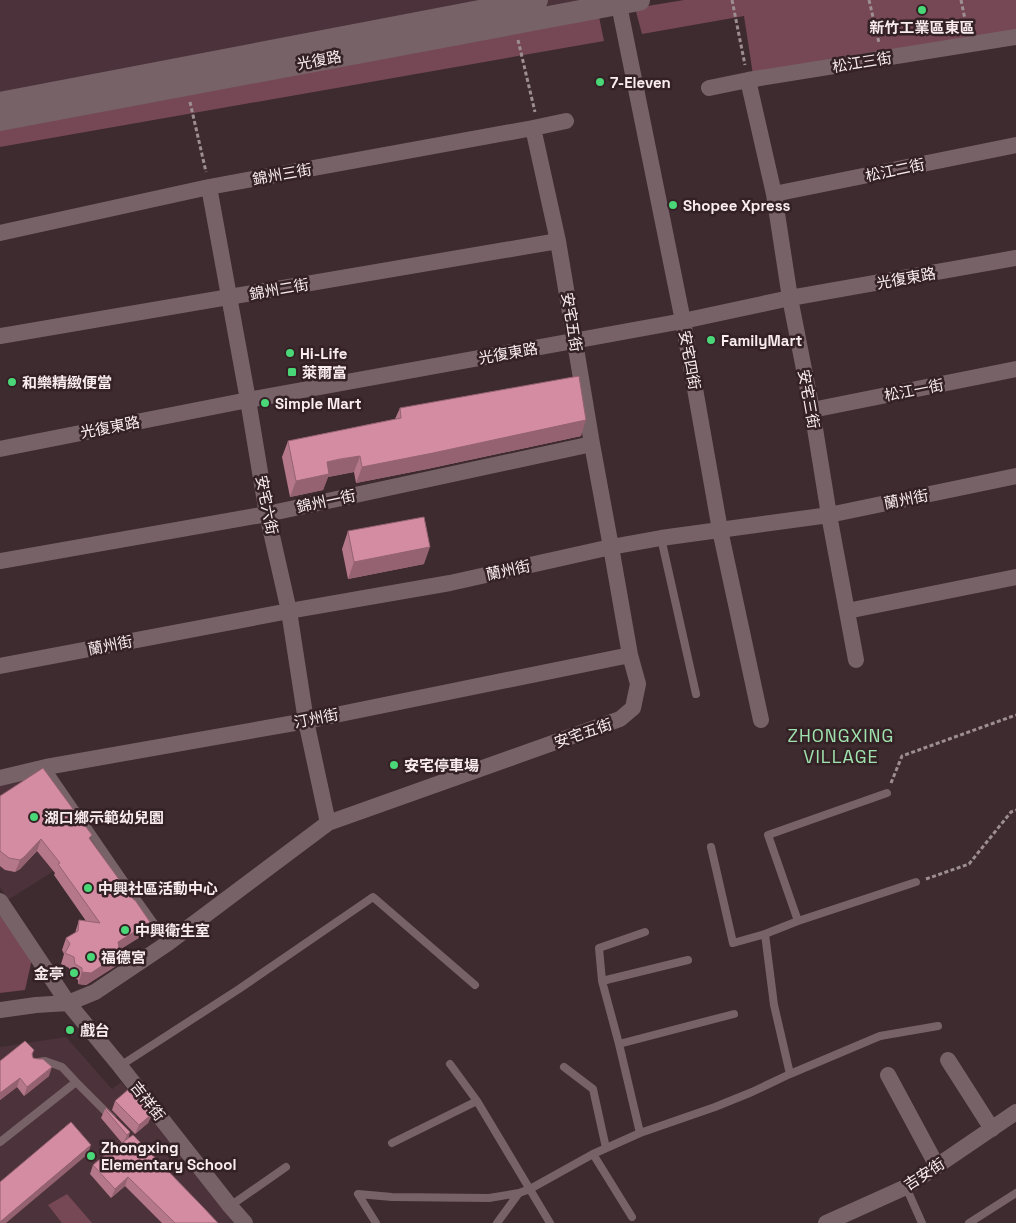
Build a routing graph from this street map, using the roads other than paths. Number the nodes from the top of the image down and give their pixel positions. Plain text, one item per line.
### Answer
1 (537, 0) edge
2 (625, 1) edge
3 (1016, 37) edge
4 (748, 80) junction
5 (709, 88) dead end
6 (0, 103) edge
7 (0, 120) edge
8 (566, 121) dead end
9 (536, 127) junction
10 (1016, 145) edge
11 (209, 187) junction
12 (774, 194) junction
13 (0, 234) edge
14 (558, 241) junction
15 (1016, 258) edge
16 (229, 298) junction
17 (790, 298) junction
18 (683, 321) junction
19 (0, 336) edge
20 (575, 340) junction
21 (1016, 369) edge
22 (248, 400) junction
23 (812, 410) junction
24 (592, 444) junction
25 (0, 449) edge
26 (1016, 476) edge
27 (267, 514) junction
28 (829, 514) junction
29 (720, 530) junction
30 (661, 538) junction
31 (612, 547) junction
32 (0, 561) edge
33 (1016, 577) edge
34 (289, 611) junction
35 (847, 611) junction
36 (630, 655) junction
37 (856, 660) dead end
38 (0, 666) edge
39 (696, 694) dead end
40 (761, 720) dead end
41 (306, 721) junction
42 (46, 767) junction
43 (0, 778) edge
44 (887, 793) road end
45 (328, 823) junction
46 (711, 847) dead end
47 (916, 882) road end
48 (0, 901) edge
49 (798, 920) junction
50 (645, 932) dead end
51 (765, 934) junction
52 (168, 943) junction
53 (688, 960) dead end
54 (602, 982) junction
55 (475, 985) dead end
56 (68, 1003) junction
57 (0, 1010) edge
58 (734, 1014) dead end
59 (938, 1026) dead end
60 (619, 1044) junction
61 (948, 1060) dead end
62 (34, 1062) edge
63 (450, 1064) dead end
64 (120, 1066) junction
65 (564, 1067) dead end
66 (790, 1074) junction
67 (888, 1076) dead end
68 (76, 1082) junction
69 (477, 1101) junction
70 (1016, 1112) edge
71 (118, 1124) edge
72 (992, 1129) junction
73 (640, 1133) junction
74 (0, 1142) edge
75 (392, 1143) dead end
76 (606, 1148) junction
77 (593, 1154) junction
78 (938, 1166) junction
79 (286, 1167) dead end
80 (906, 1187) junction
81 (530, 1189) junction
82 (519, 1193) junction
83 (1016, 1193) edge
84 (230, 1206) junction
85 (632, 1216) dead end
86 (243, 1222) edge
87 (376, 1223) edge
88 (497, 1223) edge
89 (550, 1223) edge
90 (826, 1223) edge
91 (922, 1223) edge
92 (969, 1223) edge

1 - 6 street, 光復路
2 - 7 street, 光復路
2 - 18 street, 安宅四街
3 - 4 street, 松江三街
4 - 5 street, 松江三街
4 - 12 street, 安宅三街
8 - 9 street, 錦州三街
9 - 11 street, 錦州三街
9 - 14 street, 安宅五街
10 - 12 street, 松江二街
11 - 13 street, 錦州三街
11 - 16 street, 安宅六街
12 - 17 street, 安宅三街
14 - 16 street, 錦州二街
14 - 20 street, 安宅五街
15 - 17 street, 光復東路
16 - 19 street, 錦州二街
16 - 22 street, 安宅六街
17 - 18 street, 光復東路
17 - 23 street, 安宅三街
18 - 20 street, 光復東路
18 - 29 street, 安宅四街
20 - 22 street, 光復東路
20 - 24 street, 安宅五街
21 - 23 street, 松江一街
22 - 25 street, 光復東路
22 - 27 street, 安宅六街
23 - 28 street, 安宅三街
24 - 27 street, 錦州一街
24 - 31 street, 安宅五街
26 - 28 street, 蘭州街
27 - 32 street, 錦州一街
27 - 34 street, 安宅六街
28 - 29 street, 蘭州街
28 - 35 street, 安宅三街
29 - 30 street, 蘭州街
29 - 40 street, 安宅四街
30 - 31 street, 蘭州街
30 - 39 lane
31 - 34 street, 蘭州街
31 - 36 street, 安宅五街
33 - 35 street
34 - 38 street, 蘭州街
34 - 41 street, 安宅六街
35 - 37 street, 安宅三街
36 - 41 street, 汀州街
36 - 45 street, 安宅五街
41 - 42 street, 汀州街
41 - 45 street, 安宅六街
42 - 43 street, 汀州街
42 - 52 lane
44 - 49 lane
45 - 52 street, 安宅五街
46 - 51 lane
47 - 49 lane
48 - 56 street, 吉祥街
49 - 51 lane
50 - 54 lane
51 - 66 lane
52 - 56 street, 安宅五街
53 - 54 lane
54 - 60 lane
55 - 64 lane
56 - 57 street, 安宅五街
56 - 64 street, 吉祥街
58 - 60 lane
59 - 66 lane
60 - 73 lane
61 - 72 street
62 - 68 lane
63 - 69 lane
64 - 84 street, 吉祥街
65 - 76 lane
66 - 73 lane
67 - 78 street
68 - 71 lane
68 - 74 lane
69 - 75 lane
69 - 81 lane
70 - 72 street, 吉安街
72 - 78 street, 吉安街
73 - 76 lane
76 - 77 lane
77 - 81 lane
77 - 85 lane
78 - 80 street, 吉安街
79 - 84 lane
80 - 90 street, 吉安街
80 - 91 lane
81 - 82 lane
81 - 89 lane
82 - 87 lane
82 - 88 lane
83 - 92 lane
84 - 86 street, 吉祥街

